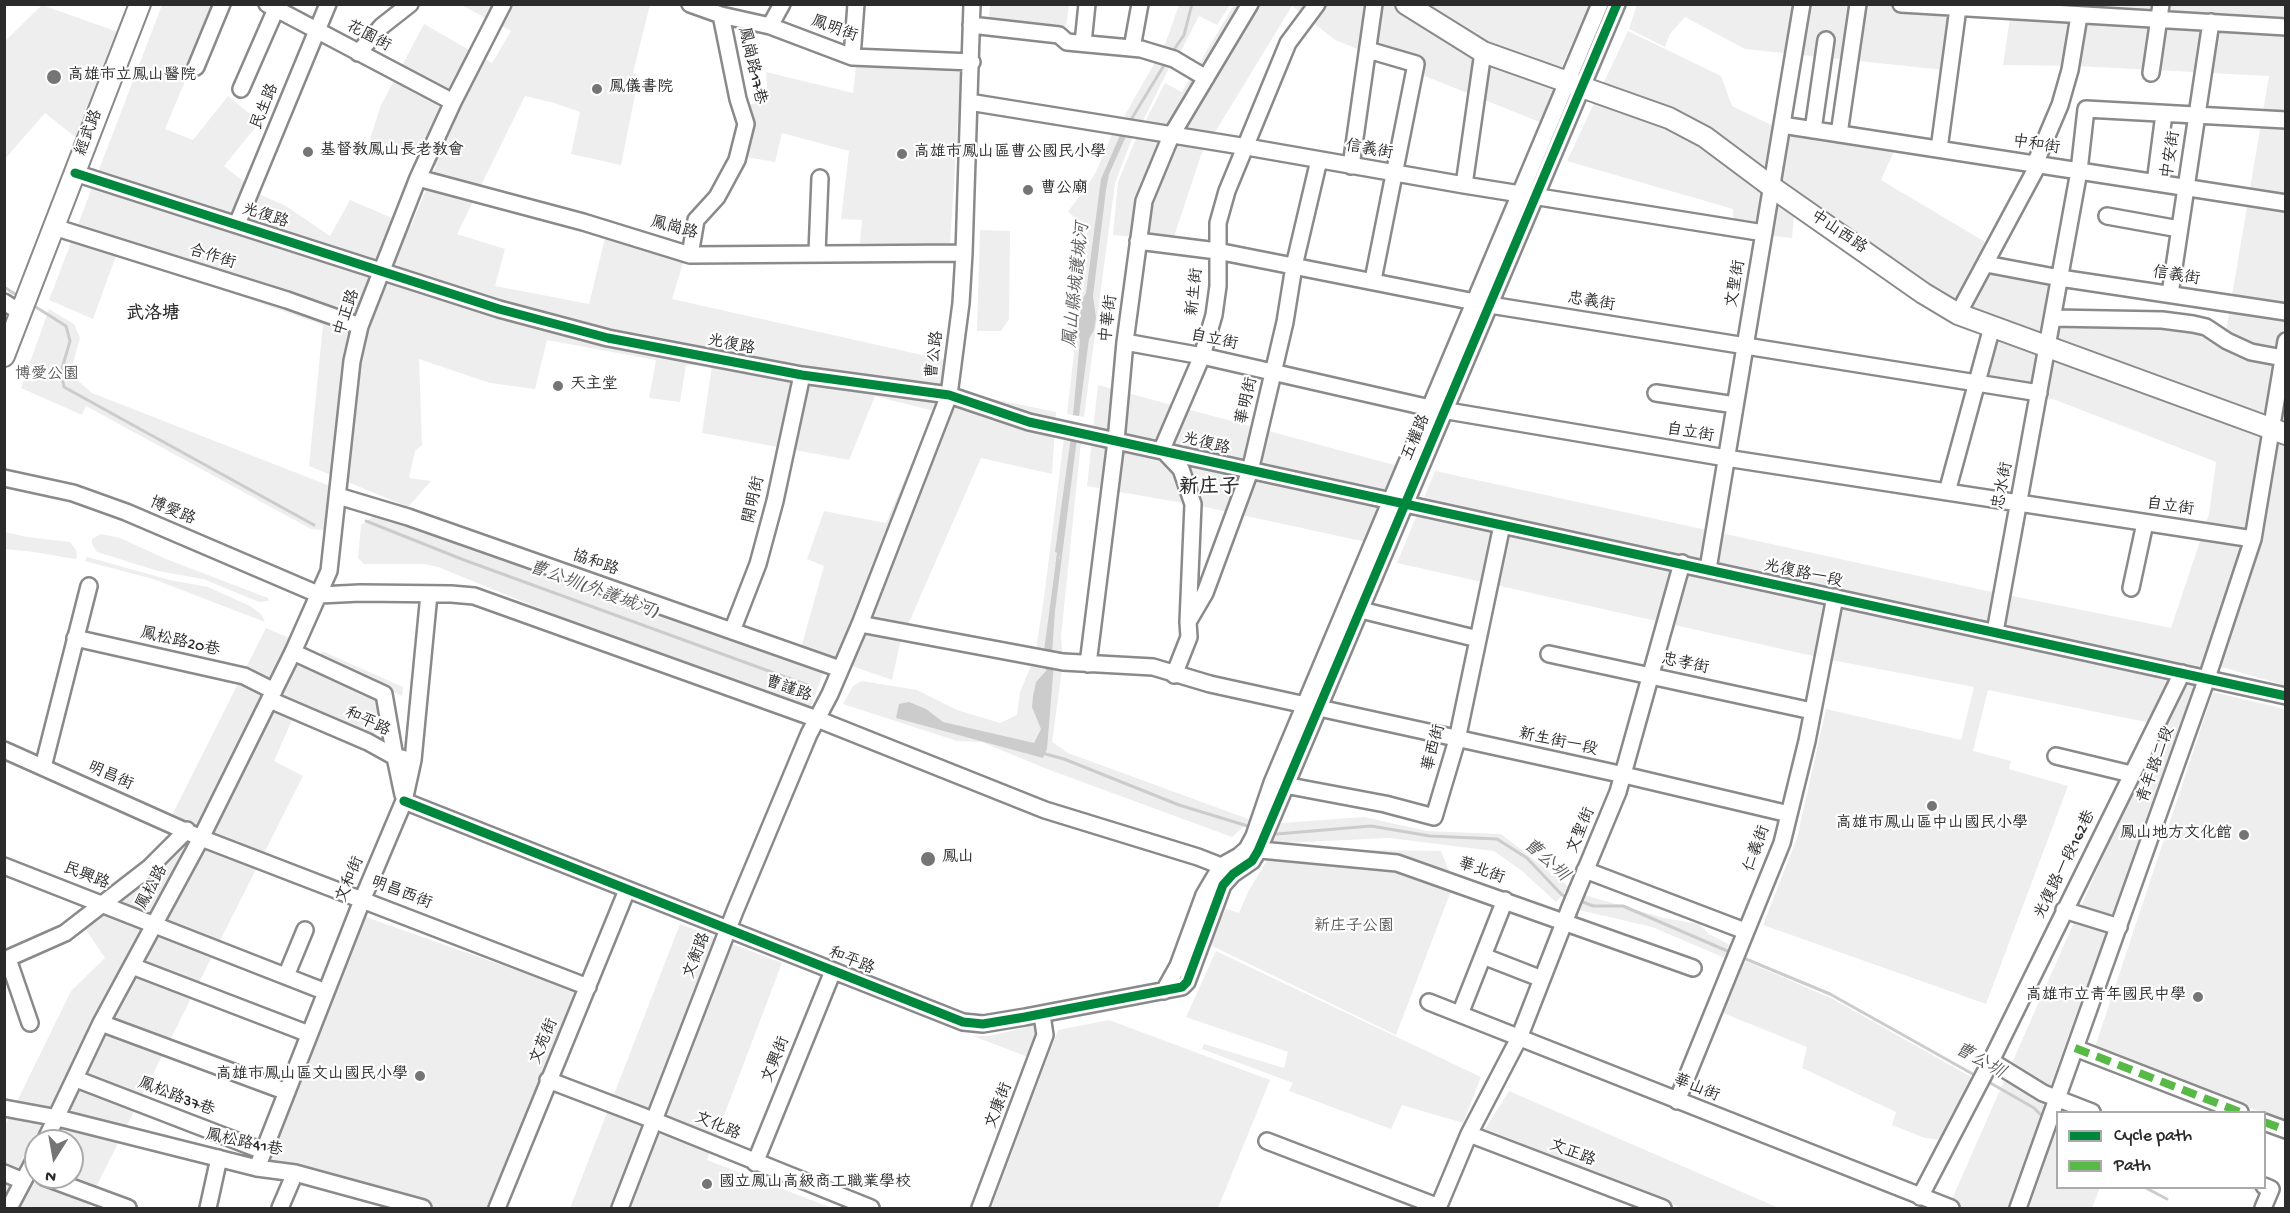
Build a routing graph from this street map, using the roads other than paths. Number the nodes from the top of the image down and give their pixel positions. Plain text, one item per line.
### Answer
1 (140, 4) edge
2 (222, 4) edge
3 (328, 4) edge
4 (410, 4) edge
5 (503, 4) edge
6 (690, 4) edge
7 (782, 4) edge
8 (856, 4) edge
9 (972, 4) edge
10 (1087, 4) edge
11 (1140, 4) edge
12 (1250, 4) edge
13 (1317, 4) edge
14 (1374, 4) edge
15 (1406, 4) edge
16 (1600, 4) edge
17 (1617, 4) edge
18 (1802, 4) edge
19 (1858, 4) edge
20 (1901, 4) edge
21 (272, 7) edge
22 (1958, 8) junction
23 (2160, 12) edge
24 (721, 15) junction
25 (2079, 16) junction
26 (2211, 22) junction
27 (971, 25) junction
28 (770, 26) junction
29 (2286, 27) edge
30 (317, 31) junction
31 (1826, 40) dead end
32 (1083, 43) junction
33 (1132, 48) junction
34 (1368, 50) junction
35 (1483, 52) junction
36 (358, 53) junction
37 (852, 57) junction
38 (972, 62) junction
39 (196, 67) dead end
40 (2151, 73) dead end
41 (1206, 78) junction
42 (1575, 83) junction
43 (241, 89) dead end
44 (453, 102) junction
45 (969, 102) junction
46 (2164, 114) junction
47 (2197, 116) junction
48 (2286, 120) edge
49 (1782, 125) junction
50 (1813, 130) junction
51 (1839, 134) junction
52 (1171, 136) junction
53 (1247, 147) junction
54 (1939, 149) junction
55 (1319, 160) junction
56 (2037, 165) junction
57 (1352, 166) junction
58 (2079, 171) junction
59 (75, 173) junction
60 (1393, 173) junction
61 (418, 178) junction
62 (820, 178) dead end
63 (2155, 183) junction
64 (1464, 185) junction
65 (1772, 186) junction
66 (2185, 188) junction
67 (1520, 194) junction
68 (1536, 197) junction
69 (2286, 203) edge
70 (2107, 216) dead end
71 (237, 224) junction
72 (54, 227) junction
73 (2179, 229) junction
74 (1764, 233) junction
75 (1138, 241) junction
76 (1217, 251) junction
77 (964, 253) junction
78 (817, 254) junction
79 (690, 255) junction
80 (1986, 264) junction
81 (1294, 266) junction
82 (382, 272) junction
83 (2060, 278) junction
84 (1373, 280) junction
85 (2170, 294) junction
86 (1482, 303) junction
87 (19, 304) edge
88 (2286, 312) edge
89 (1959, 314) junction
90 (2053, 318) junction
91 (360, 326) junction
92 (1992, 327) junction
93 (2286, 341) edge
94 (1125, 342) junction
95 (2048, 346) junction
96 (1745, 347) junction
97 (4, 356) edge
98 (1202, 356) junction
99 (2283, 358) junction
100 (1272, 373) junction
101 (802, 375) junction
102 (1975, 383) junction
103 (1656, 393) dead end
104 (2039, 393) junction
105 (950, 395) junction
106 (1735, 405) junction
107 (1437, 409) junction
108 (2279, 432) edge
109 (1116, 441) junction
110 (1162, 449) junction
111 (1726, 458) junction
112 (1250, 471) junction
113 (4, 478) edge
114 (1947, 492) junction
115 (338, 496) junction
116 (1399, 502) junction
117 (2019, 503) junction
118 (2145, 522) junction
119 (1502, 525) junction
120 (2253, 539) junction
121 (1682, 563) junction
122 (1708, 569) junction
123 (89, 586) dead end
124 (2131, 588) dead end
125 (429, 594) junction
126 (320, 595) junction
127 (1835, 597) junction
128 (1361, 610) junction
129 (1188, 622) junction
130 (860, 624) junction
131 (732, 631) junction
132 (1995, 632) junction
133 (75, 638) junction
134 (1478, 639) junction
135 (293, 652) junction
136 (1550, 654) dead end
137 (1088, 664) junction
138 (840, 669) junction
139 (2182, 673) junction
140 (1174, 675) junction
141 (1652, 677) junction
142 (2207, 678) junction
143 (272, 695) junction
144 (2286, 696) edge
145 (1313, 707) junction
146 (1812, 711) junction
147 (817, 719) junction
148 (1457, 740) junction
149 (4, 750) edge
150 (2056, 756) dead end
151 (395, 757) junction
152 (413, 760) junction
153 (43, 767) junction
154 (2131, 774) junction
155 (1624, 775) junction
156 (1279, 784) junction
157 (404, 801) junction
158 (1789, 814) junction
159 (194, 834) junction
160 (1254, 846) junction
161 (4, 866) edge
162 (1227, 870) junction
163 (1585, 870) junction
164 (627, 890) junction
165 (363, 898) junction
166 (1505, 900) junction
167 (102, 903) junction
168 (2064, 910) junction
169 (1564, 922) junction
170 (155, 924) junction
171 (2119, 927) junction
172 (728, 929) junction
173 (305, 930) dead end
174 (1745, 930) junction
175 (1483, 956) junction
176 (6, 959) edge
177 (132, 966) junction
178 (1694, 968) dead end
179 (833, 972) junction
180 (286, 976) junction
181 (1542, 979) junction
182 (588, 987) junction
183 (326, 992) junction
184 (1429, 1002) dead end
185 (1460, 1014) junction
186 (1042, 1015) junction
187 (30, 1023) dead end
188 (101, 1023) junction
189 (309, 1034) junction
190 (1519, 1038) junction
191 (2075, 1048) junction
192 (1985, 1073) junction
193 (76, 1079) junction
194 (548, 1080) junction
195 (287, 1092) junction
196 (2057, 1099) junction
197 (1677, 1101) junction
198 (4, 1108) edge
199 (2087, 1111) edge
200 (2235, 1111) edge
201 (58, 1118) junction
202 (653, 1120) junction
203 (2266, 1122) edge
204 (52, 1129) edge
205 (2286, 1130) edge
206 (1469, 1134) junction
207 (1267, 1142) dead end
208 (263, 1151) junction
209 (219, 1158) junction
210 (755, 1162) junction
211 (257, 1168) junction
212 (4, 1173) edge
213 (295, 1173) junction
214 (24, 1175) edge
215 (24, 1184) edge
216 (2266, 1187) edge
217 (76, 1189) edge
218 (1920, 1197) junction
219 (1439, 1208) edge
220 (1663, 1208) edge
221 (9, 1209) edge
222 (128, 1209) edge
223 (207, 1209) edge
224 (280, 1209) edge
225 (423, 1209) edge
226 (497, 1209) edge
227 (620, 1209) edge
228 (871, 1209) edge
229 (980, 1209) edge
230 (1951, 1209) edge
231 (2018, 1209) edge
232 (2263, 1209) edge

1 - 59 main road, 經武路
2 - 39 street
3 - 30 street, 民生路
4 - 36 street
5 - 44 street, 中正路
6 - 24 street, 鳳明街
7 - 28 street
8 - 37 street
9 - 27 street, 曹公路
10 - 32 street
11 - 33 street
12 - 41 street, 中華街
13 - 53 street, 新生街
14 - 34 street
15 - 35 main road, 中山西路
16 - 42 street, 五權路
17 - 42 street, 五權路
18 - 49 street, 文聖街
19 - 51 street
20 - 22 street
21 - 30 street, 花園街
21 - 43 street
22 - 25 street
22 - 54 street
23 - 25 street
23 - 26 street
23 - 40 street
24 - 28 street, 鳳明街
24 - 79 street, 鳳崗路17巷
25 - 56 street
26 - 29 street
26 - 47 street, 中安街
27 - 32 street
27 - 38 street, 曹公路
28 - 37 street, 鳳明街
30 - 36 street, 花園街
30 - 71 street, 民生路
31 - 50 street
32 - 33 street
33 - 41 street
34 - 57 street
34 - 60 street
35 - 42 main road, 中山西路
35 - 64 street
36 - 44 street, 花園街
37 - 38 street, 鳳明街
38 - 45 street, 曹公路
41 - 52 street, 中華街
42 - 65 main road, 中山西路
42 - 67 street, 五權路
42 - 68 street, 五權路
44 - 61 street, 中正路
45 - 52 street, 信義街
45 - 77 street, 曹公路
46 - 47 street
46 - 58 street
46 - 63 street
47 - 48 street
47 - 66 street, 中安街
49 - 50 street, 中和街
49 - 65 street, 文聖街
50 - 51 street, 中和街
51 - 54 street, 中和街
52 - 53 street, 信義街
52 - 75 street, 中華街
53 - 55 street, 信義街
53 - 76 street, 新生街
54 - 56 street, 中和街
55 - 57 street, 信義街
55 - 81 street, 華明街
56 - 58 street, 中和街
56 - 80 street
57 - 60 street, 信義街
58 - 63 street, 中和街
58 - 83 street
59 - 71 street, 光復路
59 - 72 main road, 經武路
60 - 64 street, 信義街
60 - 84 street
61 - 79 street, 鳳崗路
61 - 82 street, 中正路
62 - 78 street
63 - 66 street, 中和街
64 - 67 street, 信義街
65 - 74 street, 文聖街
65 - 89 main road, 中山西路
66 - 69 street, 中和街
66 - 73 street, 中安街
67 - 68 street, 信義街
67 - 86 street, 五權路
68 - 74 street, 信義街
68 - 86 street, 五權路
70 - 73 street
71 - 82 street, 光復路
72 - 87 main road, 經武路
72 - 91 street, 合作街
73 - 85 street, 中安街
74 - 96 street, 文聖街
75 - 76 street, 忠義街
75 - 94 street, 中華街
76 - 81 street, 忠義街
76 - 98 street, 新生街
77 - 78 street, 鳳崗路
77 - 105 street, 曹公路
78 - 79 street, 鳳崗路
80 - 83 street, 信義街
80 - 89 street
81 - 84 street, 忠義街
81 - 100 street, 華明街
82 - 91 street, 中正路
82 - 101 street, 光復路
83 - 85 street, 信義街
83 - 90 street
84 - 86 street, 忠義街
85 - 88 street, 信義街
86 - 96 street, 忠義街
86 - 107 street, 五權路
87 - 97 main road, 經武路
89 - 92 main road, 中山西路
90 - 95 street
90 - 99 street
91 - 115 street, 中正路
92 - 95 main road, 中山西路
92 - 102 street
93 - 99 street, 青年路二段
94 - 98 street, 自立街
94 - 109 street, 中華街
95 - 104 street, 忠水街
95 - 108 main road, 中山西路
96 - 102 street, 忠義街
96 - 106 street, 文聖街
98 - 100 street, 自立街
98 - 110 street, 新生街
99 - 108 street, 青年路二段
100 - 107 street, 自立街
100 - 112 street, 華明街
101 - 105 street, 光復路
101 - 131 street, 開明街
102 - 104 street, 忠義街
102 - 114 street
103 - 106 street
104 - 117 street, 忠水街
105 - 109 street, 光復路
105 - 130 street, 曹公路
106 - 111 street, 文聖街
107 - 111 street, 自立街
107 - 116 street, 五權路
108 - 120 street, 青年路二段
109 - 110 street, 光復路
109 - 137 street, 中華街
110 - 112 street, 光復路
110 - 129 street
111 - 114 street, 自立街
111 - 122 street, 文聖街
112 - 116 street, 光復路
112 - 129 street, 華明街
113 - 126 street, 博愛路
114 - 117 street, 自立街
115 - 126 street, 中正路
115 - 131 street, 協和路
116 - 119 street, 光復路一段
116 - 128 street, 五權路
116 - 145 street, 五權路
117 - 118 street, 自立街
117 - 132 street, 忠水街
118 - 120 street, 自立街
118 - 124 street
119 - 121 street, 光復路一段
119 - 134 street, 華西街
120 - 142 street, 青年路二段
121 - 122 street, 光復路一段
121 - 141 street, 文聖街
122 - 127 street, 光復路一段
123 - 133 street
125 - 126 street, 曹謹路
125 - 147 street, 曹謹路
125 - 152 street, 文和街
126 - 135 street, 中正路
127 - 132 street, 光復路一段
127 - 146 street, 仁義街
128 - 134 street
128 - 145 street, 五權路
129 - 140 street, 華明街
130 - 137 street
130 - 138 street, 曹公路
131 - 138 street, 協和路
132 - 139 street, 光復路一段
133 - 143 street, 鳳松路20巷
133 - 153 street
134 - 148 street, 華西街
135 - 143 street, 鳳松路
135 - 151 street
136 - 141 street, 忠孝街
137 - 140 street
138 - 147 street, 曹公路
139 - 142 street, 光復路一段
139 - 154 street, 光復路一段162巷
140 - 145 street, 新生街一段
141 - 146 street, 忠孝街
141 - 155 street, 文聖街
142 - 144 street, 光復路一段
142 - 171 street, 青年路二段
143 - 151 street, 和平路
143 - 159 street, 鳳松路
145 - 148 street, 新生街一段
145 - 156 street, 五權路
146 - 158 street, 仁義街
147 - 162 street, 曹謹路
147 - 172 street, 文衡路
148 - 155 street, 新生街一段
148 - 156 street, 華西街
149 - 153 street, 明昌街
150 - 154 street
151 - 152 street
151 - 157 street, 和平路
152 - 157 street, 文和街
153 - 159 street, 明昌街
154 - 168 street, 光復路一段162巷
155 - 158 street, 新生街一段
155 - 163 street, 文聖街
156 - 160 street, 五權路
157 - 164 street, 和平路
157 - 165 street, 文和街
158 - 174 street, 仁義街
159 - 165 street, 明昌西街
159 - 167 street
159 - 170 street, 鳳松路
160 - 162 street, 五權路
160 - 166 street, 華北街
161 - 167 street, 民興路
162 - 186 street, 和平路
163 - 169 street, 文聖街
163 - 174 street
164 - 172 street, 和平路
164 - 182 street, 文苑街
165 - 182 street, 明昌西街
165 - 183 street, 文和街
166 - 169 street, 華北街
166 - 175 street
167 - 170 street, 民興路
167 - 176 street
168 - 171 street
168 - 192 street, 光復路一段162巷
169 - 178 street, 華北街
169 - 181 street, 文聖街
170 - 177 street, 鳳松路
170 - 180 street, 民興路
171 - 191 street, 青年路二段
172 - 179 street, 和平路
172 - 202 street, 文衡路
173 - 180 street
174 - 197 street, 仁義街
175 - 181 street
175 - 185 street
176 - 187 street
177 - 188 street, 鳳松路
177 - 189 street
179 - 186 street, 和平路
179 - 210 street, 文興街
180 - 183 street, 民興路
181 - 190 street, 文聖街
182 - 194 street, 文苑街
183 - 189 street, 文和街
184 - 185 street, 華山街
185 - 190 street, 華山街
186 - 229 street, 文康街
188 - 193 street, 鳳松路
188 - 195 street
189 - 195 street, 文和街
190 - 197 street, 華山街
190 - 206 street, 文聖街
191 - 196 street, 青年路二段
191 - 200 street
192 - 196 street
192 - 218 street, 光復路一段162巷
193 - 201 street, 鳳松路
193 - 208 street, 鳳松路37巷
194 - 202 street, 文化路
194 - 226 street, 文苑街
195 - 208 street, 文和街
196 - 199 street
196 - 231 street, 青年路二段
197 - 218 street, 華山街
198 - 201 street, 鳳松路41巷
201 - 204 street, 鳳松路
201 - 209 street, 鳳松路41巷
202 - 210 street, 文化路
202 - 227 street, 文衡路
203 - 205 street
206 - 219 street, 文聖街
206 - 220 street, 文正路
207 - 219 street
208 - 211 street, 文和街
209 - 211 street, 鳳松路41巷
209 - 223 street
210 - 228 street, 文化路
211 - 213 street, 鳳松路41巷
212 - 214 street
213 - 224 street
213 - 225 street, 鳳松路41巷
215 - 221 street
216 - 232 street
217 - 222 street
218 - 230 street, 華山街

